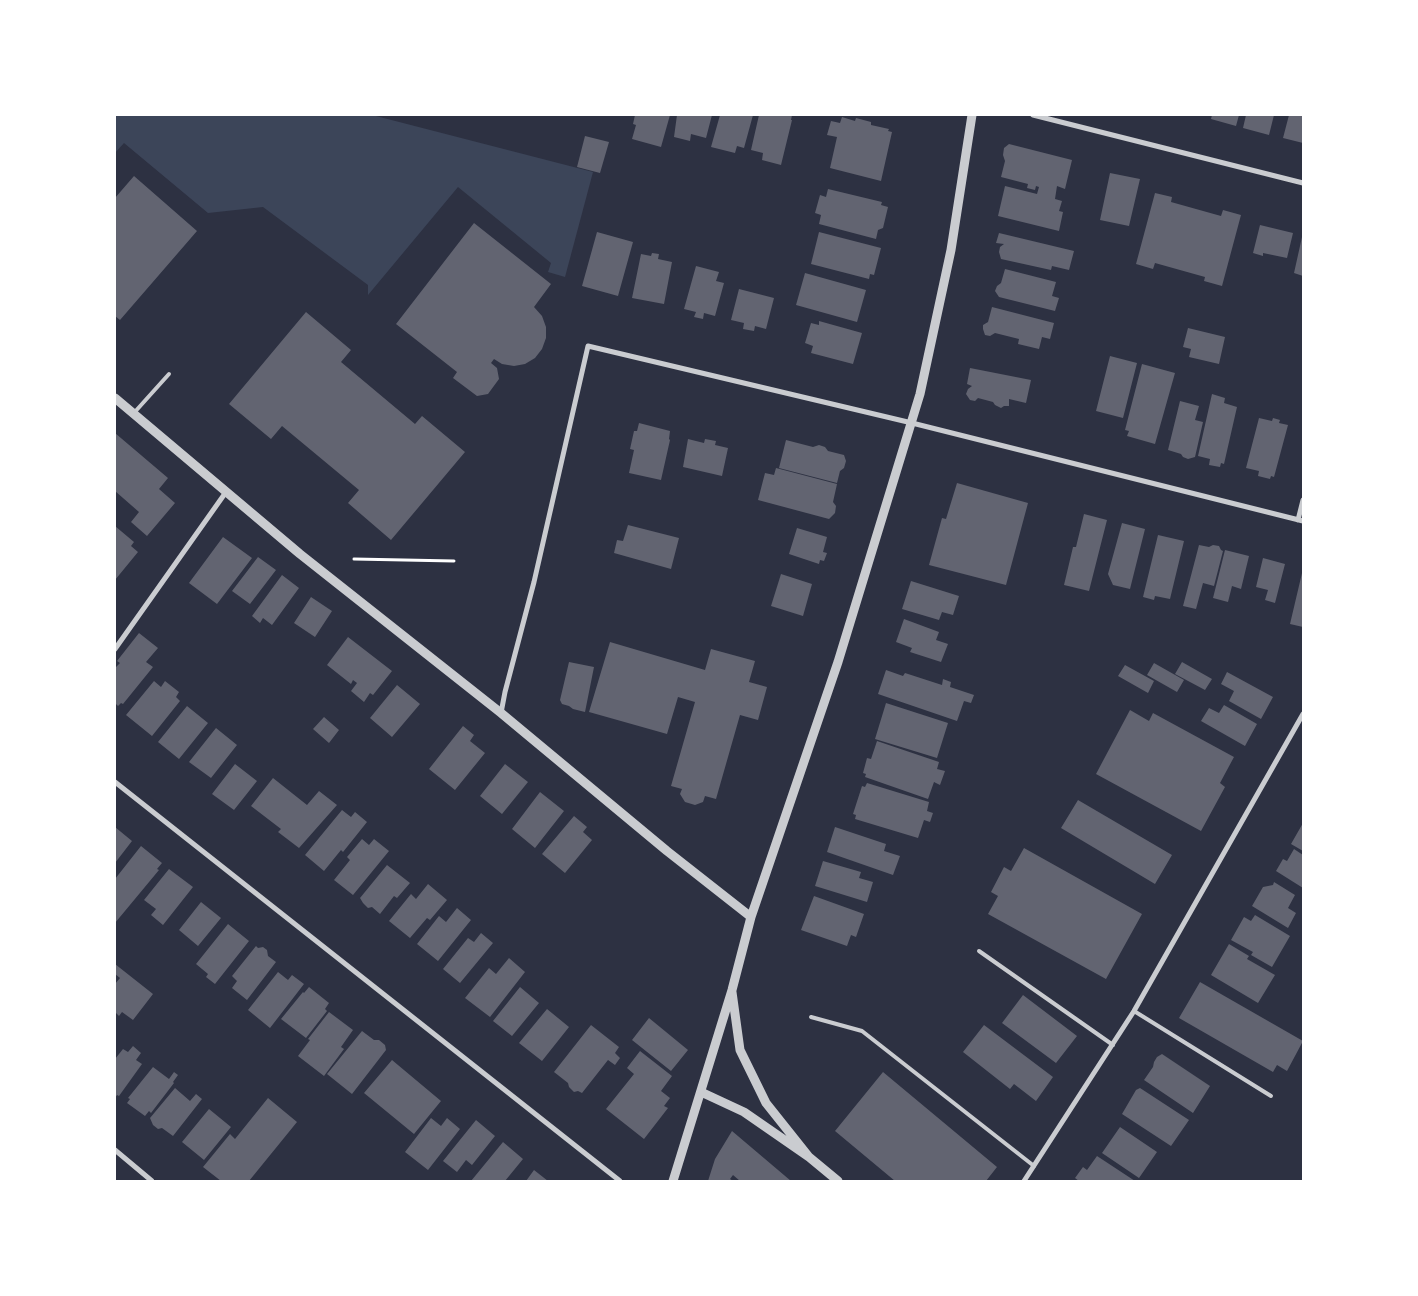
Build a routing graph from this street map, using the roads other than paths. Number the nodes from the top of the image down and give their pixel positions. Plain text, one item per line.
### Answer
1 (972, 115) edge
2 (1033, 115) edge
3 (1303, 183) edge
4 (169, 374) dead end
5 (115, 398) edge
6 (133, 414) junction
7 (912, 423) junction
8 (226, 492) junction
9 (1303, 500) edge
10 (1300, 520) edge
11 (115, 650) edge
12 (501, 713) junction
13 (1303, 714) edge
14 (115, 782) edge
15 (751, 917) junction
16 (979, 951) dead end
17 (732, 990) junction
18 (1134, 1011) junction
19 (811, 1017) dead end
20 (1112, 1045) junction
21 (701, 1092) junction
22 (1270, 1096) dead end
23 (115, 1150) edge
24 (809, 1157) junction
25 (1034, 1166) junction
26 (152, 1181) edge
27 (620, 1181) edge
28 (673, 1181) edge
29 (838, 1181) edge
30 (1024, 1181) edge

1 - 7 street
2 - 3 street
4 - 6 lane
5 - 6 street
6 - 8 street
7 - 10 street
7 - 12 street
7 - 15 street
8 - 11 street
8 - 12 street
9 - 10 street
12 - 15 street
13 - 18 street
14 - 27 street
15 - 17 street
16 - 20 lane
17 - 21 street
17 - 24 street
18 - 20 street
18 - 22 lane
19 - 25 lane
20 - 25 street
21 - 24 street
21 - 28 street
23 - 26 street
24 - 29 street
25 - 30 street

